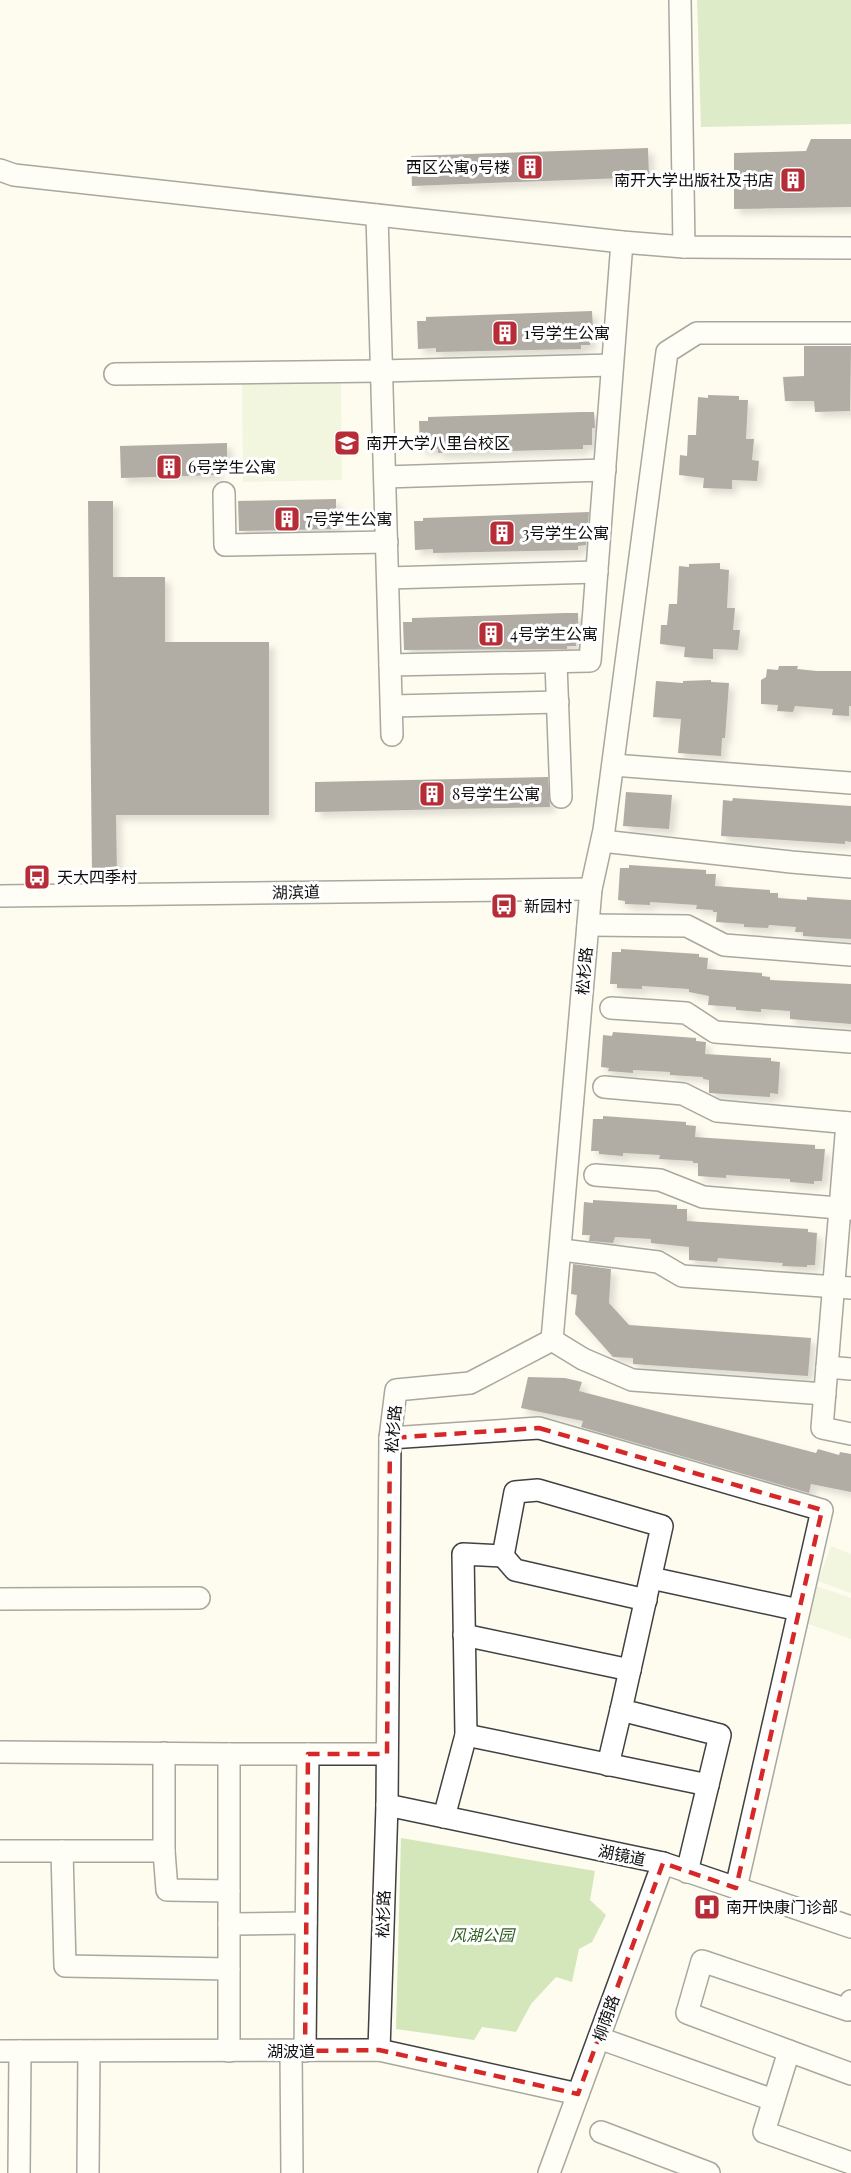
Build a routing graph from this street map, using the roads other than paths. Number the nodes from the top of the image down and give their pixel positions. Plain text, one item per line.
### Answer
1 (680, 0) edge
2 (0, 170) edge
3 (377, 215) junction
4 (622, 242) junction
5 (684, 247) junction
6 (851, 248) edge
7 (851, 333) edge
8 (612, 365) junction
9 (381, 371) junction
10 (115, 374) dead end
11 (604, 470) junction
12 (385, 477) junction
13 (224, 493) dead end
14 (387, 542) junction
15 (597, 572) junction
16 (388, 578) junction
17 (556, 663) junction
18 (390, 665) junction
19 (558, 702) junction
20 (392, 706) junction
21 (392, 735) dead end
22 (613, 765) junction
23 (851, 783) edge
24 (561, 797) dead end
25 (602, 841) junction
26 (851, 867) edge
27 (591, 889) junction
28 (0, 896) edge
29 (588, 925) junction
30 (851, 955) edge
31 (611, 1008) dead end
32 (851, 1042) edge
33 (604, 1087) dead end
34 (849, 1123) edge
35 (595, 1174) dead end
36 (845, 1209) edge
37 (570, 1251) dead end
38 (842, 1287) edge
39 (552, 1341) junction
40 (827, 1367) junction
41 (851, 1369) edge
42 (825, 1394) junction
43 (851, 1434) edge
44 (390, 1438) junction
45 (503, 1556) junction
46 (651, 1578) junction
47 (199, 1598) dead end
48 (0, 1599) edge
49 (646, 1600) junction
50 (799, 1610) junction
51 (464, 1635) junction
52 (630, 1670) junction
53 (621, 1710) junction
54 (466, 1735) junction
55 (0, 1752) edge
56 (164, 1754) junction
57 (229, 1754) junction
58 (308, 1754) junction
59 (387, 1754) junction
60 (608, 1765) junction
61 (708, 1785) junction
62 (387, 1805) junction
63 (444, 1817) junction
64 (0, 1851) edge
65 (62, 1851) junction
66 (164, 1851) junction
67 (663, 1863) junction
68 (687, 1872) junction
69 (736, 1888) junction
70 (229, 1891) junction
71 (306, 1923) junction
72 (229, 1924) junction
73 (851, 1927) edge
74 (229, 1969) junction
75 (851, 2001) edge
76 (598, 2038) junction
77 (379, 2050) junction
78 (10, 2051) edge
79 (89, 2051) junction
80 (229, 2051) junction
81 (298, 2051) junction
82 (789, 2052) junction
83 (851, 2074) edge
84 (578, 2094) junction
85 (773, 2100) junction
86 (601, 2132) dead end
87 (851, 2163) edge
88 (18, 2173) edge
89 (88, 2173) edge
90 (292, 2173) edge
91 (549, 2173) edge
92 (709, 2173) edge

1 - 5 street
2 - 3 street
3 - 4 street
3 - 9 street
4 - 5 street
4 - 8 street
5 - 6 street
7 - 22 street, 松杉路
8 - 9 street
8 - 11 street
9 - 10 street
9 - 12 street
11 - 12 street
11 - 15 street
12 - 14 street
13 - 14 street
14 - 16 street
15 - 16 street
15 - 17 street
16 - 18 street
17 - 18 street
17 - 19 street
18 - 20 street
19 - 20 street
19 - 24 street
20 - 21 street
22 - 23 street
22 - 25 street, 松杉路
25 - 26 street
25 - 27 street, 松杉路
27 - 28 street, 湖滨道
27 - 29 street, 松杉路
29 - 30 street
29 - 39 street, 松杉路
31 - 32 street
33 - 34 street
34 - 36 street
35 - 36 street
36 - 38 street
37 - 38 street
38 - 40 street
39 - 42 street
39 - 44 street, 松杉路
40 - 41 street
40 - 42 street
42 - 43 street
44 - 50 street
44 - 59 street, 松杉路
45 - 46 street
45 - 49 street
45 - 51 street
46 - 49 street
46 - 50 street
47 - 48 street
49 - 52 street
50 - 69 street
51 - 52 street
51 - 54 street
52 - 53 street
53 - 60 street
53 - 61 street
54 - 60 street
54 - 63 street
55 - 56 street
56 - 57 street
56 - 66 street
57 - 58 street
57 - 70 street
58 - 59 street
58 - 71 street
59 - 62 street, 松杉路
60 - 61 street
61 - 68 street
62 - 63 street, 湖镜道
62 - 77 street, 松杉路
63 - 67 street, 湖镜道
64 - 65 street
65 - 66 street
65 - 74 street
66 - 70 street
67 - 68 street, 湖镜道
67 - 76 street, 柳荫路
68 - 69 street, 湖镜道
69 - 73 street, 湖镜道
70 - 72 street
71 - 72 street
71 - 81 street
72 - 74 street
74 - 80 street
75 - 82 street
76 - 84 street, 柳荫路
76 - 85 street
77 - 81 street, 湖波道
77 - 84 street, 湖波道
78 - 79 street, 湖波道
78 - 88 street
79 - 80 street, 湖波道
79 - 89 street
80 - 81 street, 湖波道
81 - 90 street
82 - 83 street
82 - 85 street
84 - 91 street, 柳荫路
85 - 87 street
86 - 92 street

